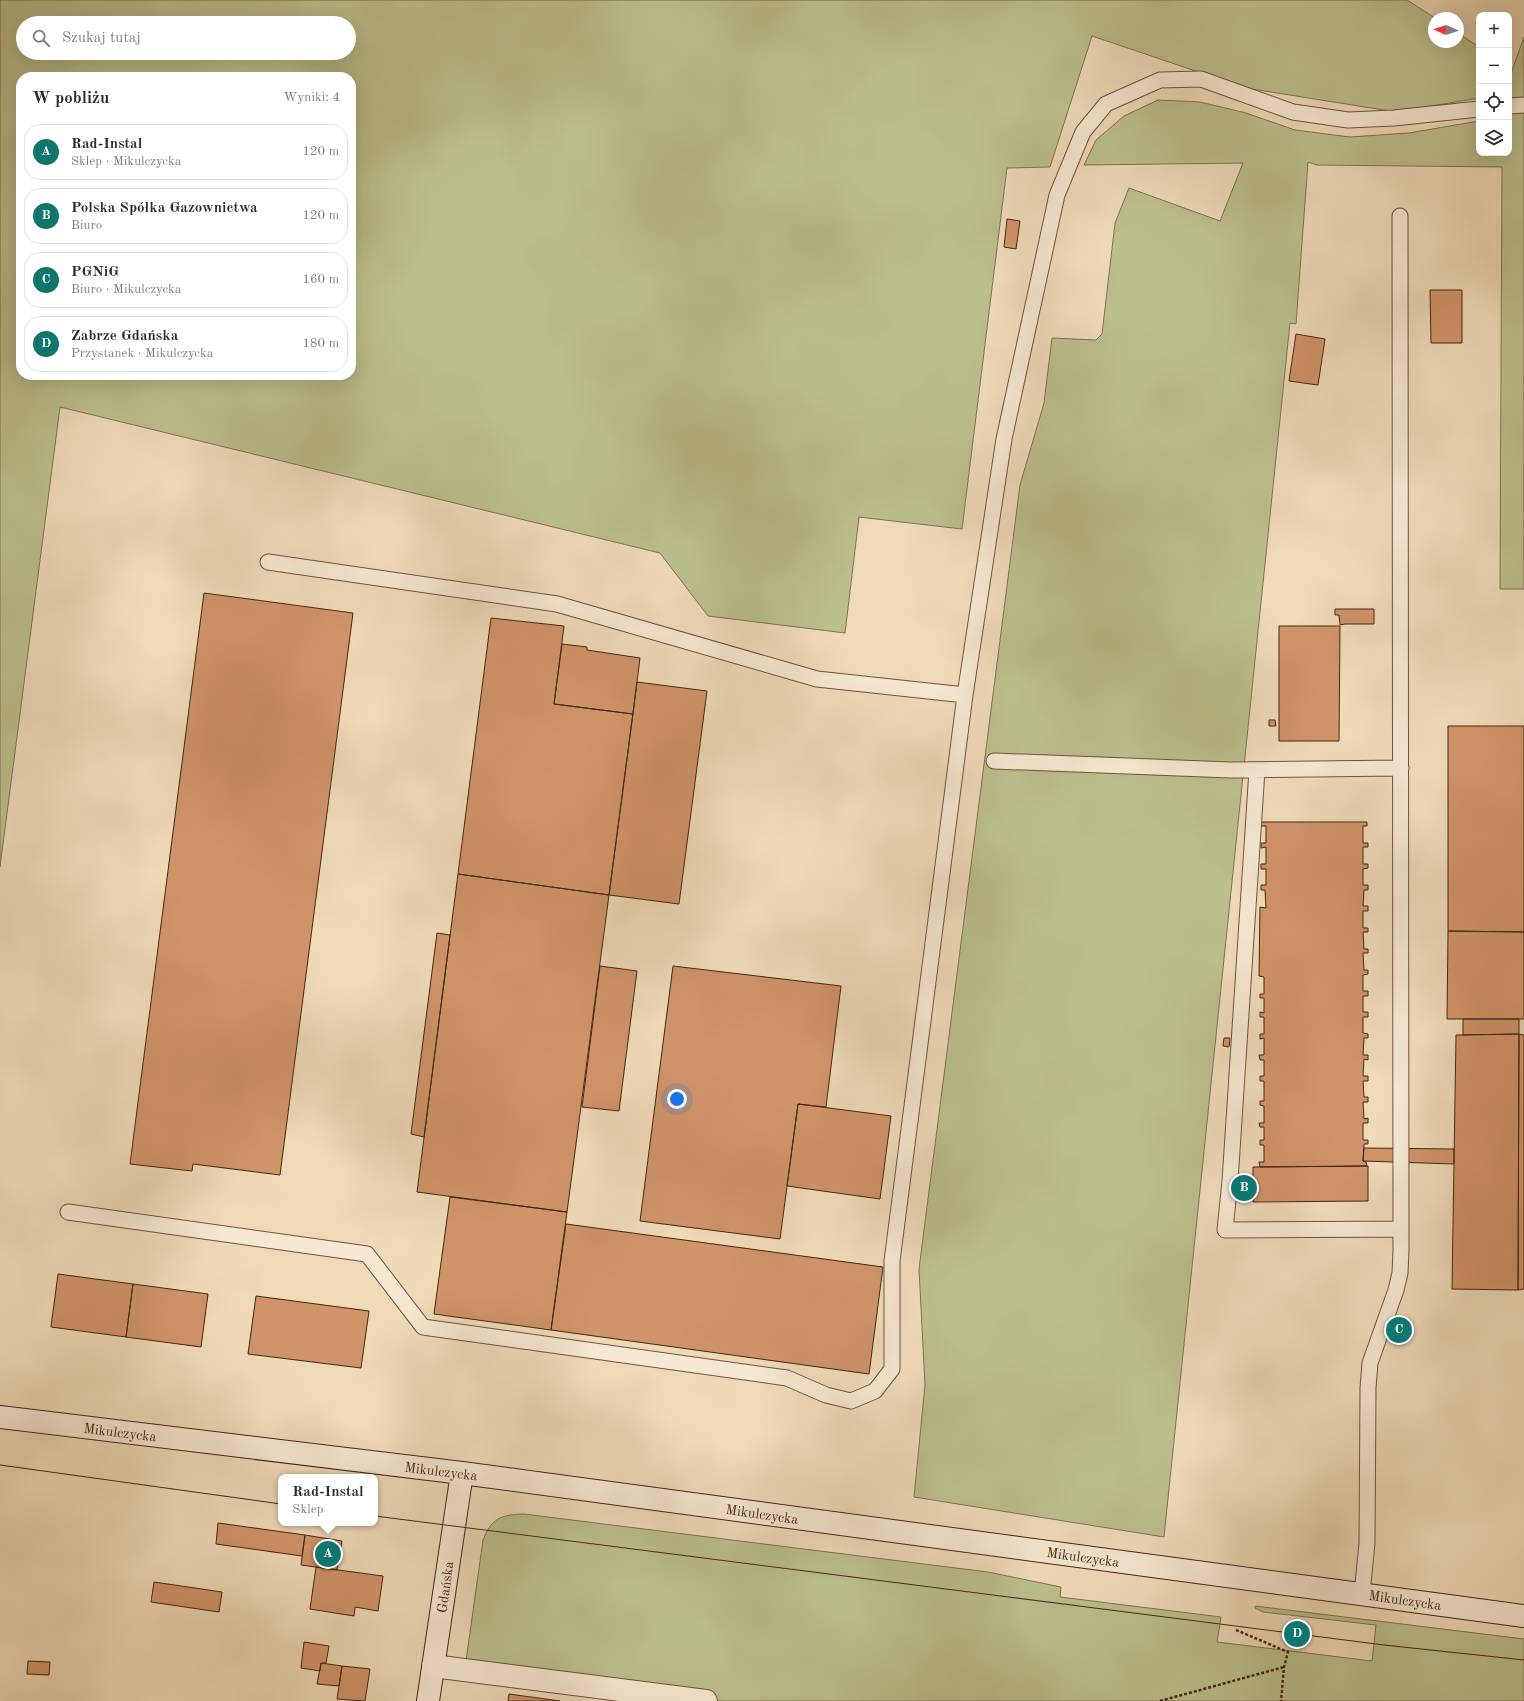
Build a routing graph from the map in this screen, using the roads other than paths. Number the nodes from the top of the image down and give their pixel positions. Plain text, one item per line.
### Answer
1 (1524, 105) edge
2 (1512, 106) edge
3 (1476, 109) edge
4 (1400, 216) dead end
5 (268, 562) dead end
6 (965, 695) junction
7 (994, 761) dead end
8 (1401, 768) junction
9 (1257, 770) junction
10 (68, 1212) dead end
11 (1401, 1229) junction
12 (0, 1417) edge
13 (462, 1474) junction
14 (1362, 1594) junction
15 (1524, 1616) edge
16 (433, 1666) junction
17 (428, 1701) edge
18 (706, 1701) edge

1 - 2 lane
3 - 6 lane
4 - 8 lane
5 - 6 lane
6 - 10 lane
7 - 9 lane
8 - 9 lane
8 - 11 lane
9 - 11 lane
11 - 14 lane
12 - 13 main road, Mikulczycka
13 - 14 main road, Mikulczycka
13 - 16 main road, Gdańska
14 - 15 main road, Mikulczycka
16 - 17 main road, Gdańska
16 - 18 main road

